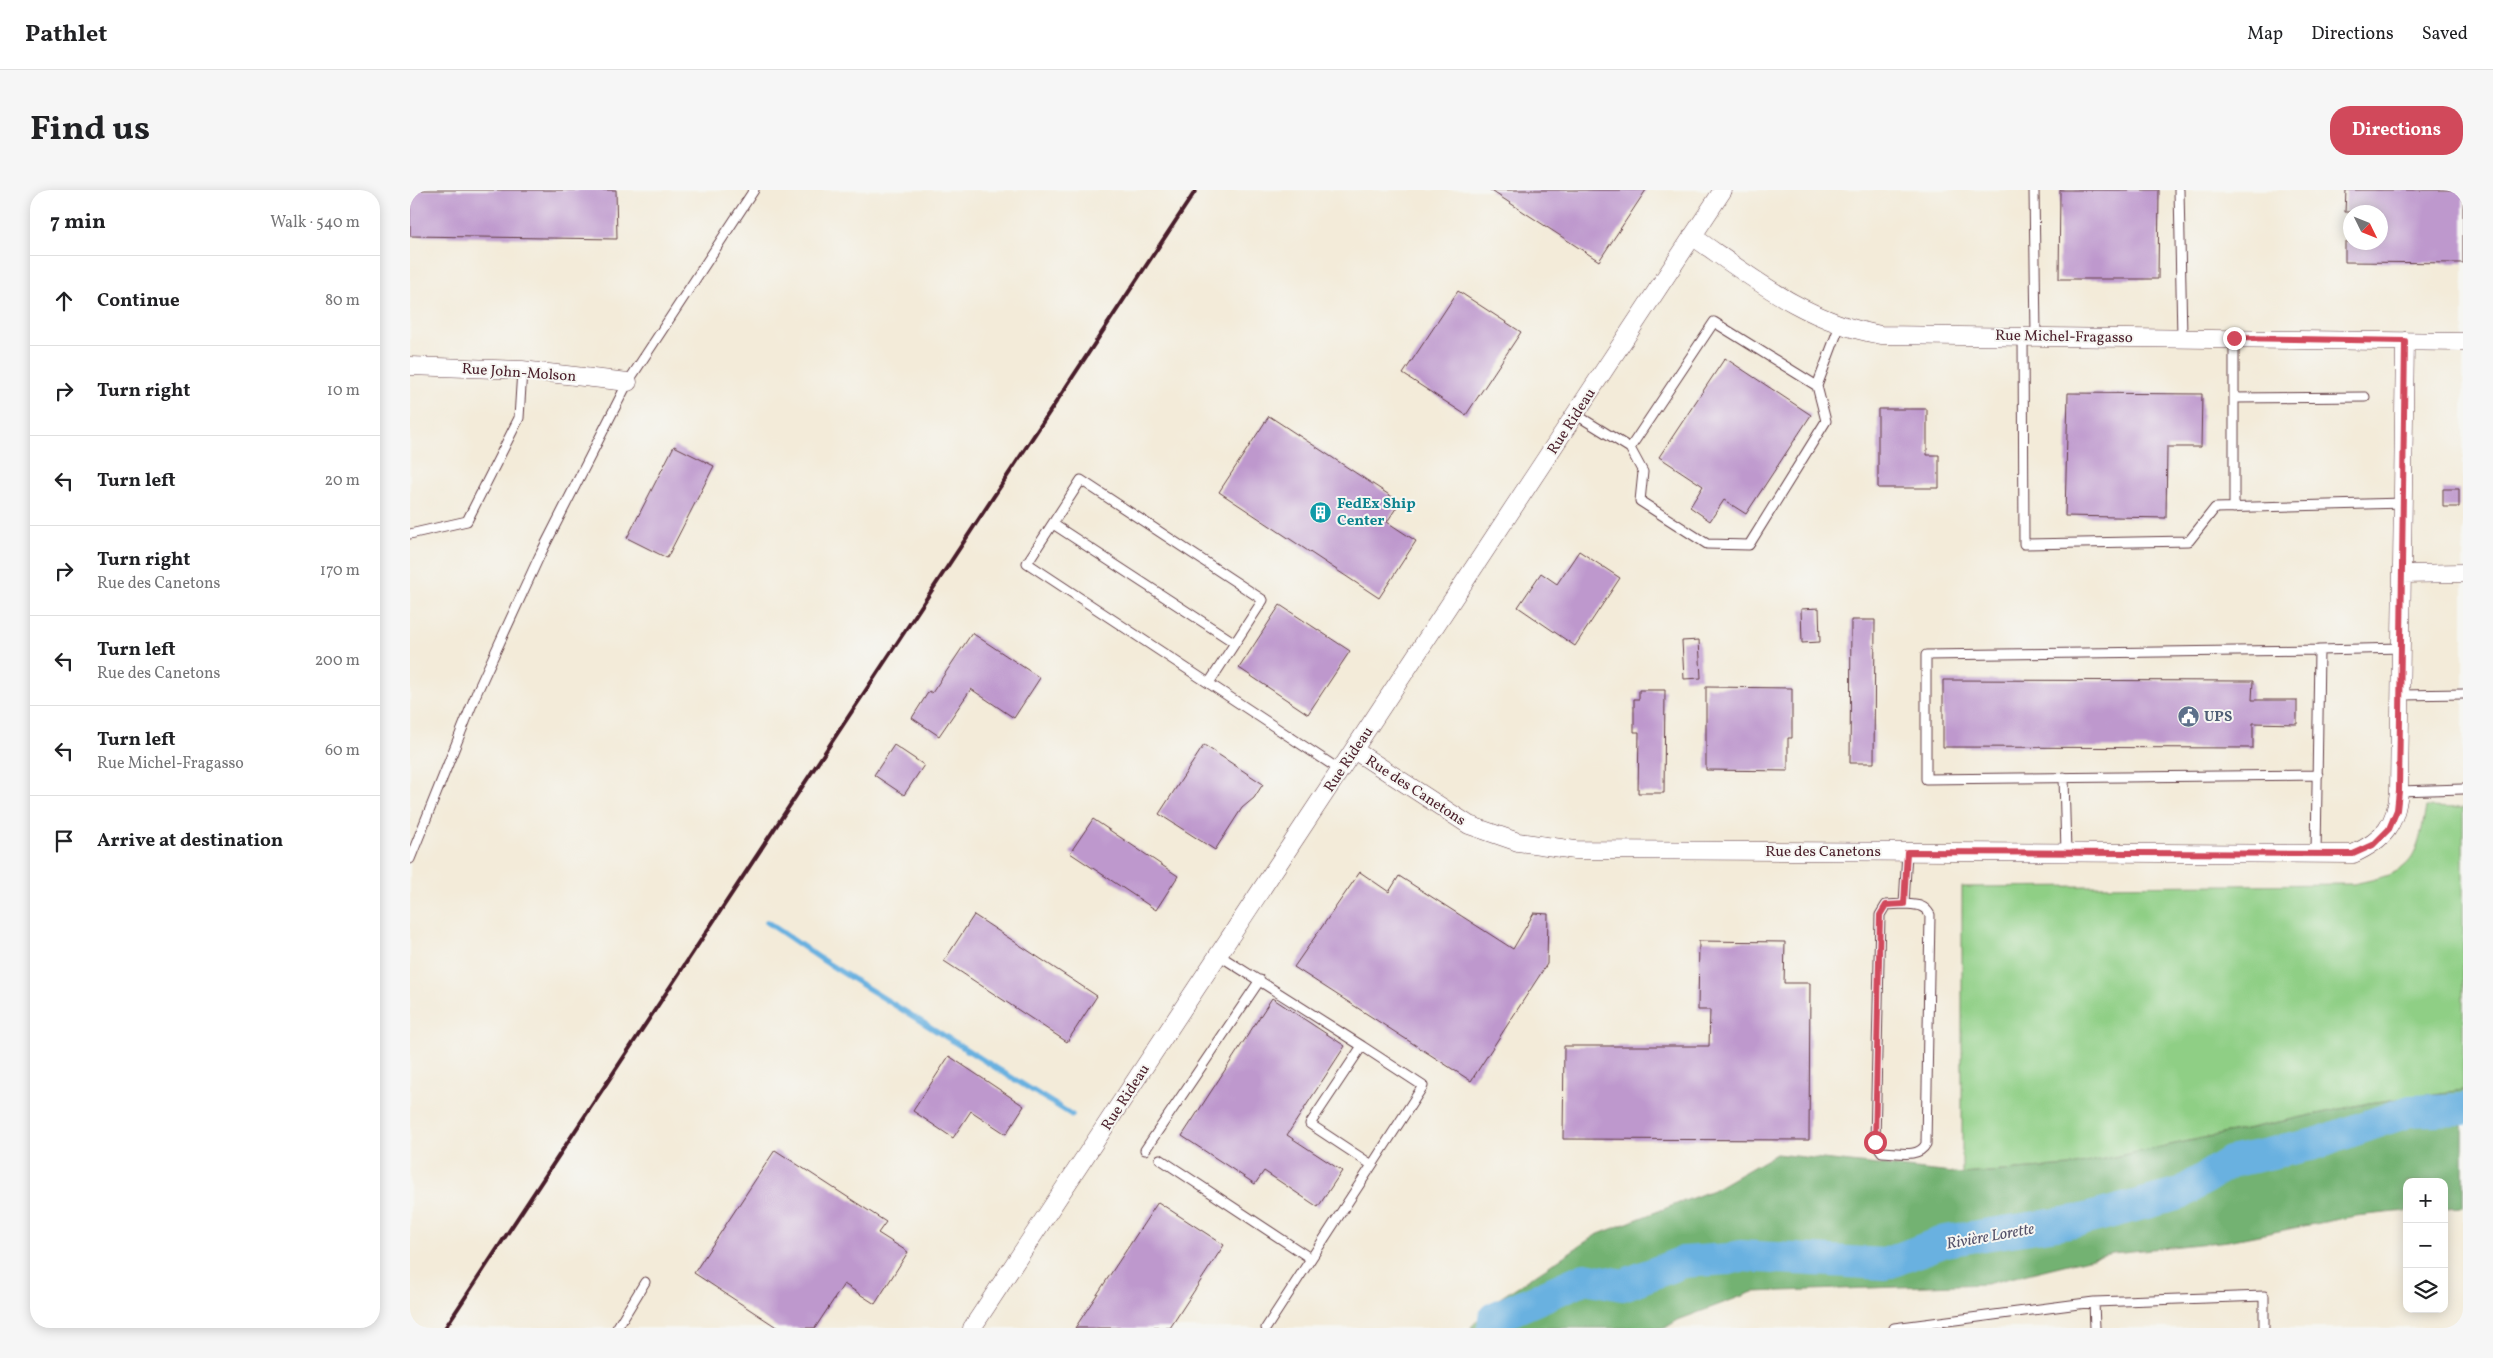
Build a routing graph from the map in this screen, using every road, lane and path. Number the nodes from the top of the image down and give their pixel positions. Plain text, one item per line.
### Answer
1 (754, 190) edge
2 (1723, 190) edge
3 (2034, 190) edge
4 (2179, 190) edge
5 (1692, 236) junction
6 (1840, 326) junction
7 (2030, 336) junction
8 (2182, 338) junction
9 (2234, 338) junction
10 (2405, 341) junction
11 (2463, 342) edge
12 (410, 366) edge
13 (522, 370) junction
14 (628, 382) junction
15 (1817, 386) junction
16 (2365, 397) dead end
17 (2234, 398) junction
18 (1575, 414) junction
19 (1630, 448) junction
20 (2404, 503) junction
21 (2234, 508) junction
22 (1053, 524) junction
23 (410, 534) edge
24 (2463, 573) edge
25 (2403, 574) junction
26 (1235, 642) junction
27 (2402, 648) junction
28 (2319, 650) junction
29 (1209, 683) junction
30 (2463, 694) edge
31 (2402, 695) junction
32 (1354, 750) junction
33 (1340, 770) junction
34 (2318, 775) junction
35 (2064, 777) junction
36 (2463, 789) edge
37 (2399, 791) junction
38 (1907, 852) junction
39 (2066, 853) junction
40 (2316, 854) junction
41 (410, 859) edge
42 (1904, 904) junction
43 (1217, 954) junction
44 (1260, 980) junction
45 (1362, 1046) junction
46 (1146, 1150) dead end
47 (1160, 1159) dead end
48 (1372, 1165) junction
49 (1310, 1258) junction
50 (645, 1282) dead end
51 (2094, 1302) junction
52 (617, 1328) edge
53 (972, 1328) edge
54 (1266, 1328) edge
55 (1894, 1328) edge
56 (2095, 1328) edge
57 (2264, 1328) edge

1 - 14 lane
2 - 5 street, Rue Rideau
3 - 7 lane
4 - 8 lane
5 - 6 street, Rue Michel-Fragasso
5 - 18 street, Rue Rideau
6 - 7 street, Rue Michel-Fragasso
6 - 15 lane
7 - 8 street, Rue Michel-Fragasso
7 - 21 lane
8 - 9 street, Rue Michel-Fragasso
9 - 10 street, Rue Michel-Fragasso
9 - 17 lane
10 - 11 street, Rue Michel-Fragasso
10 - 20 street, Rue des Canetons
12 - 13 street, Rue John-Molson
13 - 14 street, Rue John-Molson
13 - 23 lane
14 - 41 lane
15 - 19 lane
15 - 19 lane
16 - 17 lane
17 - 21 lane
18 - 19 lane
18 - 32 street, Rue Rideau
20 - 21 lane
20 - 25 street, Rue des Canetons
22 - 26 lane
22 - 26 lane
22 - 29 lane
24 - 25 street
25 - 27 street, Rue des Canetons
26 - 29 lane
27 - 28 lane
27 - 31 street, Rue des Canetons
28 - 34 lane
28 - 35 lane
29 - 33 lane
30 - 31 lane
31 - 37 street, Rue des Canetons
32 - 33 street, Rue Rideau
32 - 38 street, Rue des Canetons
33 - 43 street, Rue Rideau
34 - 35 lane
34 - 40 lane
35 - 39 lane
36 - 37 lane
37 - 40 street, Rue des Canetons
38 - 39 street, Rue des Canetons
38 - 42 lane
39 - 40 street, Rue des Canetons
42 - 42 lane
43 - 44 lane
43 - 53 street, Rue Rideau
44 - 45 lane
44 - 46 lane
45 - 48 lane
45 - 48 lane
47 - 49 lane
48 - 49 lane
49 - 54 lane
50 - 52 lane
51 - 55 lane
51 - 56 lane
51 - 57 lane

